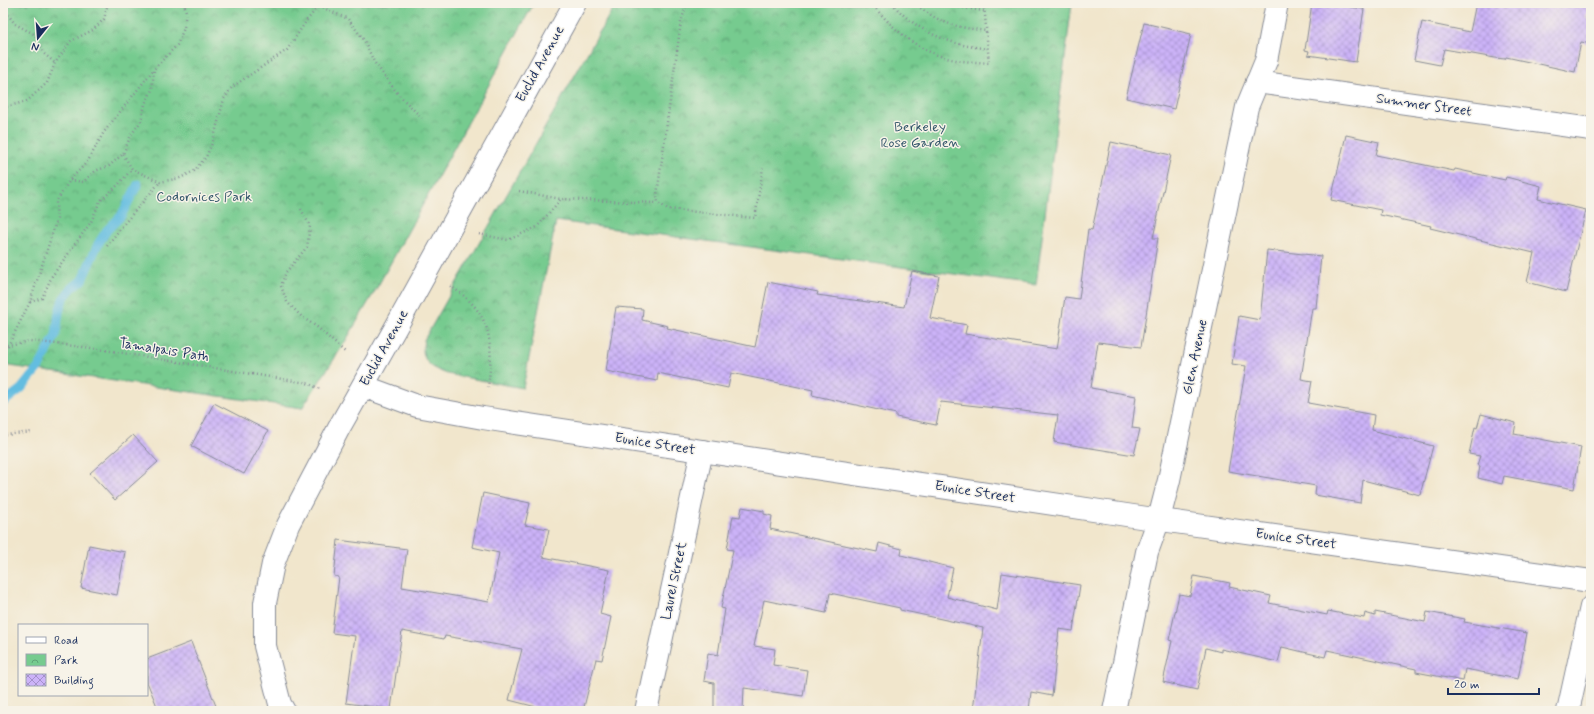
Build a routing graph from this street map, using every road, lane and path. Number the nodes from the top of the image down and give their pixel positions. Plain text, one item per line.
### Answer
1 (108, 3) edge
2 (184, 3) edge
3 (574, 3) edge
4 (687, 3) edge
5 (871, 3) edge
6 (892, 3) edge
7 (914, 3) edge
8 (948, 3) edge
9 (984, 3) edge
10 (1277, 3) edge
11 (319, 4) edge
12 (3, 8) edge
13 (984, 11) junction
14 (987, 31) junction
15 (987, 49) junction
16 (55, 63) junction
17 (154, 69) junction
18 (1257, 82) junction
19 (3, 108) edge
20 (422, 118) dead end
21 (1591, 129) edge
22 (123, 154) junction
23 (763, 168) dead end
24 (132, 169) junction
25 (70, 180) junction
26 (160, 182) junction
27 (519, 190) dead end
28 (561, 199) junction
29 (658, 203) junction
30 (301, 209) dead end
31 (479, 234) dead end
32 (107, 246) dead end
33 (450, 286) dead end
34 (30, 302) junction
35 (3, 346) edge
36 (8, 346) junction
37 (345, 352) dead end
38 (364, 386) junction
39 (488, 387) dead end
40 (320, 389) dead end
41 (3, 428) edge
42 (33, 432) dead end
43 (702, 451) junction
44 (1159, 519) junction
45 (1591, 581) edge
46 (1591, 607) edge
47 (284, 711) edge
48 (646, 711) edge
49 (1114, 711) edge
50 (1568, 711) edge

1 - 16 path
2 - 17 path
3 - 38 street, Euclid Avenue
4 - 29 path
5 - 15 path
6 - 15 path
7 - 14 path
8 - 13 path
9 - 13 path
10 - 18 street, Glen Avenue
11 - 20 path
11 - 26 path
12 - 16 path
13 - 14 path
14 - 15 path
16 - 19 path
17 - 22 path
17 - 25 path
18 - 21 street, Summer Street
18 - 44 street, Glen Avenue
22 - 24 path
22 - 25 path
23 - 29 path
24 - 26 path
24 - 34 path
25 - 34 path
26 - 32 path
27 - 28 path
28 - 29 path
28 - 31 path
30 - 37 path
33 - 39 path
34 - 36 path
35 - 36 path, Tamalpais Path
36 - 40 path, Tamalpais Path
38 - 43 street, Eunice Street
38 - 47 street, Euclid Avenue
41 - 42 path
43 - 44 street, Eunice Street
43 - 48 street, Laurel Street
44 - 45 street, Eunice Street
44 - 49 street, Glen Avenue
46 - 50 street

